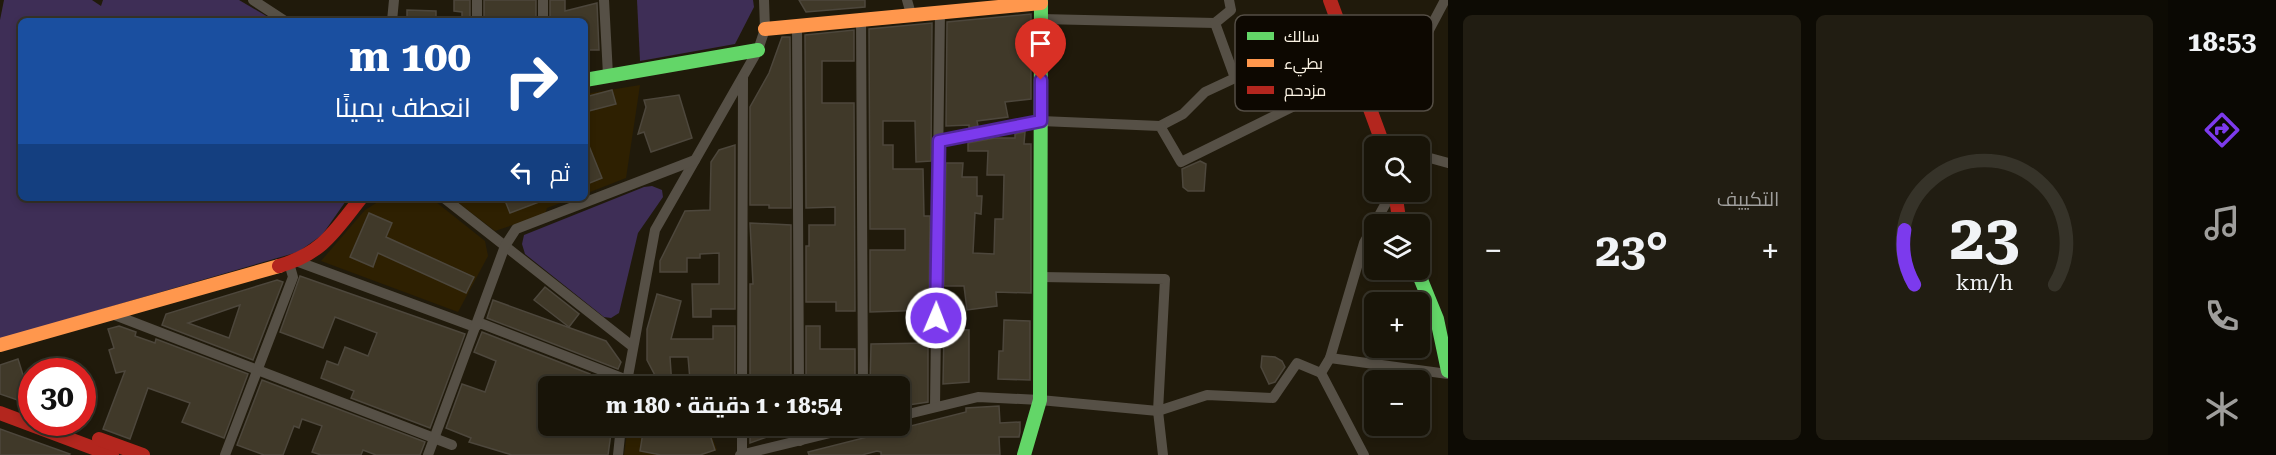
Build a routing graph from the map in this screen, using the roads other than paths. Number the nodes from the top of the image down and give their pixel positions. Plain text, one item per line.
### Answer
1 (253, 0) edge
2 (394, 0) edge
3 (477, 0) edge
4 (543, 0) edge
5 (604, 0) edge
6 (764, 0) edge
7 (907, 0) edge
8 (1229, 0) edge
9 (1321, 0) edge
10 (1330, 0) edge
11 (1445, 0) edge
12 (1041, 2) edge
13 (960, 5) edge
14 (940, 11) junction
15 (911, 14) junction
16 (1331, 15) edge
17 (1335, 15) edge
18 (280, 18) edge
19 (392, 18) edge
20 (477, 18) edge
21 (543, 18) edge
22 (861, 18) junction
23 (1041, 19) junction
24 (1215, 23) junction
25 (1433, 23) edge
26 (797, 25) junction
27 (765, 28) junction
28 (758, 50) junction
29 (608, 75) junction
30 (742, 77) junction
31 (588, 79) edge
32 (1284, 111) edge
33 (1372, 111) edge
34 (1041, 121) junction
35 (1160, 126) junction
36 (1382, 136) edge
37 (939, 141) junction
38 (1430, 158) edge
39 (695, 160) junction
40 (1448, 163) edge
41 (359, 201) edge
42 (448, 201) edge
43 (1387, 202) edge
44 (505, 246) junction
45 (293, 262) junction
46 (1041, 278) junction
47 (1421, 280) edge
48 (112, 313) junction
49 (475, 327) junction
50 (0, 345) edge
51 (632, 346) junction
52 (1330, 358) junction
53 (258, 370) junction
54 (1321, 373) junction
55 (1448, 373) edge
56 (609, 376) edge
57 (627, 376) edge
58 (742, 376) edge
59 (799, 376) edge
60 (863, 376) edge
61 (1040, 399) junction
62 (0, 402) edge
63 (935, 407) junction
64 (18, 408) edge
65 (1158, 411) junction
66 (0, 413) edge
67 (910, 413) edge
68 (92, 436) edge
69 (620, 436) edge
70 (742, 436) edge
71 (800, 436) edge
72 (820, 436) edge
73 (434, 438) junction
74 (800, 441) junction
75 (452, 445) dead end
76 (112, 455) edge
77 (143, 455) edge
78 (225, 455) edge
79 (428, 455) edge
80 (618, 455) edge
81 (741, 455) edge
82 (1024, 455) edge
83 (1163, 455) edge
84 (1364, 455) edge

1 - 18 street
2 - 19 street
3 - 20 street
4 - 21 street
5 - 29 street
6 - 27 street
7 - 15 street
8 - 24 street
9 - 16 street
10 - 17 street
11 - 25 street
12 - 13 street
12 - 23 street
13 - 14 street
14 - 15 street
14 - 37 street
15 - 22 street
22 - 26 street
22 - 60 street
23 - 24 street
23 - 34 street
24 - 35 street
26 - 27 street
26 - 59 street
27 - 28 street
28 - 29 street
28 - 30 street
29 - 31 street
30 - 39 street
30 - 58 street
32 - 35 street
33 - 36 street
34 - 35 street
34 - 37 street
34 - 46 street
37 - 63 street
38 - 40 street
39 - 44 street
39 - 51 street
41 - 45 street
42 - 44 street
43 - 52 street
44 - 49 street
44 - 51 street
45 - 48 street
45 - 49 street
45 - 53 street
46 - 61 street
46 - 65 street
47 - 55 street
48 - 50 street
48 - 53 street
49 - 56 street
49 - 73 street
51 - 57 street
52 - 54 street
52 - 55 street
53 - 73 street
53 - 78 street
54 - 65 street
54 - 84 street
61 - 63 street
61 - 65 street
61 - 82 street
62 - 64 street
63 - 67 street
65 - 83 street
66 - 76 street
68 - 77 street
69 - 80 street
70 - 81 street
71 - 74 street
72 - 74 street
73 - 75 street
73 - 79 street
74 - 81 street

